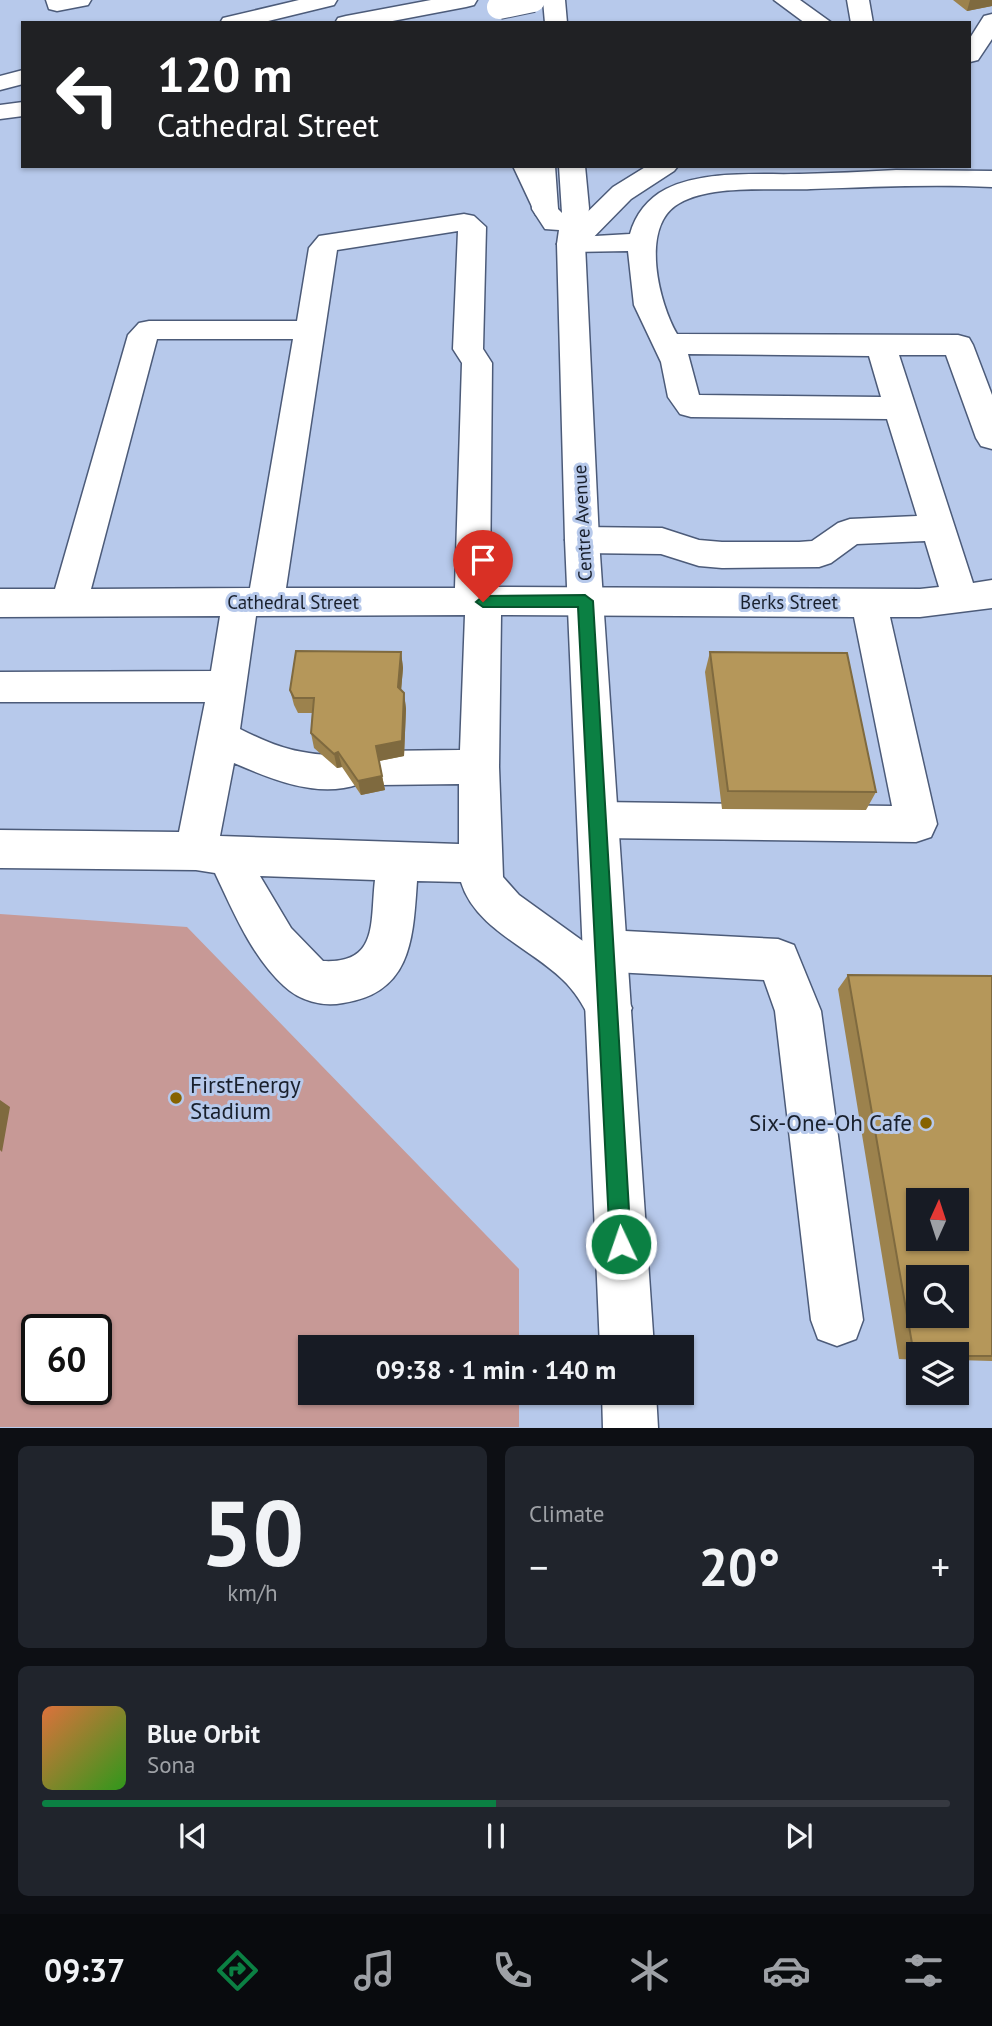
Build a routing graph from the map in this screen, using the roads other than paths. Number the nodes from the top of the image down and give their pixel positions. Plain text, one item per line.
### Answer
1 (57, 0) edge
2 (79, 0) edge
3 (326, 0) edge
4 (466, 0) edge
5 (531, 0) edge
6 (554, 0) edge
7 (785, 0) edge
8 (858, 0) edge
9 (238, 21) edge
10 (356, 21) edge
11 (426, 21) edge
12 (530, 21) edge
13 (556, 21) edge
14 (818, 21) edge
15 (862, 21) edge
16 (992, 21) edge
17 (971, 53) edge
18 (21, 78) edge
19 (0, 83) edge
20 (21, 85) edge
21 (0, 90) edge
22 (21, 100) edge
23 (0, 104) edge
24 (21, 109) edge
25 (0, 112) edge
26 (527, 168) edge
27 (542, 168) edge
28 (572, 168) edge
29 (663, 168) edge
30 (804, 168) edge
31 (992, 179) edge
32 (762, 183) junction
33 (545, 209) junction
34 (641, 242) junction
35 (571, 244) junction
36 (309, 330) junction
37 (667, 344) junction
38 (881, 346) junction
39 (900, 408) junction
40 (992, 438) edge
41 (938, 528) junction
42 (582, 540) junction
43 (699, 554) junction
44 (976, 596) edge
45 (585, 601) junction
46 (253, 602) junction
47 (477, 602) junction
48 (705, 602) junction
49 (0, 603) edge
50 (69, 603) junction
51 (869, 603) junction
52 (227, 686) junction
53 (0, 687) edge
54 (219, 737) junction
55 (480, 767) junction
56 (599, 820) junction
57 (0, 849) edge
58 (212, 853) junction
59 (398, 862) junction
60 (480, 863) junction
61 (606, 951) junction
62 (609, 1008) junction
63 (837, 1320) dead end
64 (625, 1335) edge
65 (630, 1405) edge
66 (631, 1427) edge

1 - 2 main road
3 - 9 main road
4 - 10 main road
5 - 11 main road, bridge
5 - 12 main road
6 - 13 main road
7 - 14 main road
8 - 15 main road
16 - 17 main road
18 - 19 main road
20 - 21 main road
22 - 23 main road
24 - 25 main road
26 - 33 main road
27 - 33 main road
28 - 35 main road, Centre Avenue
29 - 35 main road
30 - 32 main road
31 - 32 main road
32 - 34 main road
33 - 35 main road
34 - 35 main road
34 - 37 main road
35 - 42 main road, Centre Avenue
36 - 46 main road
36 - 47 main road
36 - 50 main road
37 - 38 main road
37 - 39 main road
38 - 39 main road
38 - 40 main road
39 - 41 main road
41 - 43 main road
41 - 44 main road
42 - 43 main road
42 - 45 main road, Centre Avenue
43 - 48 main road
44 - 51 main road, Berks Street
45 - 47 main road, Cathedral Street
45 - 48 main road, Berks Street
45 - 56 main road, Centre Avenue
46 - 47 main road, Cathedral Street
46 - 50 main road, Cathedral Street
46 - 52 main road
47 - 55 main road
48 - 51 main road, Berks Street
49 - 50 main road, Cathedral Street
51 - 56 main road
52 - 53 main road
52 - 54 main road
54 - 55 main road
54 - 58 main road
55 - 60 main road
56 - 61 main road, Centre Avenue
57 - 58 main road
58 - 59 main road
58 - 59 main road
59 - 60 main road
60 - 62 main road
61 - 62 main road, Centre Avenue
61 - 63 main road
62 - 64 main road, Centre Avenue
65 - 66 main road

